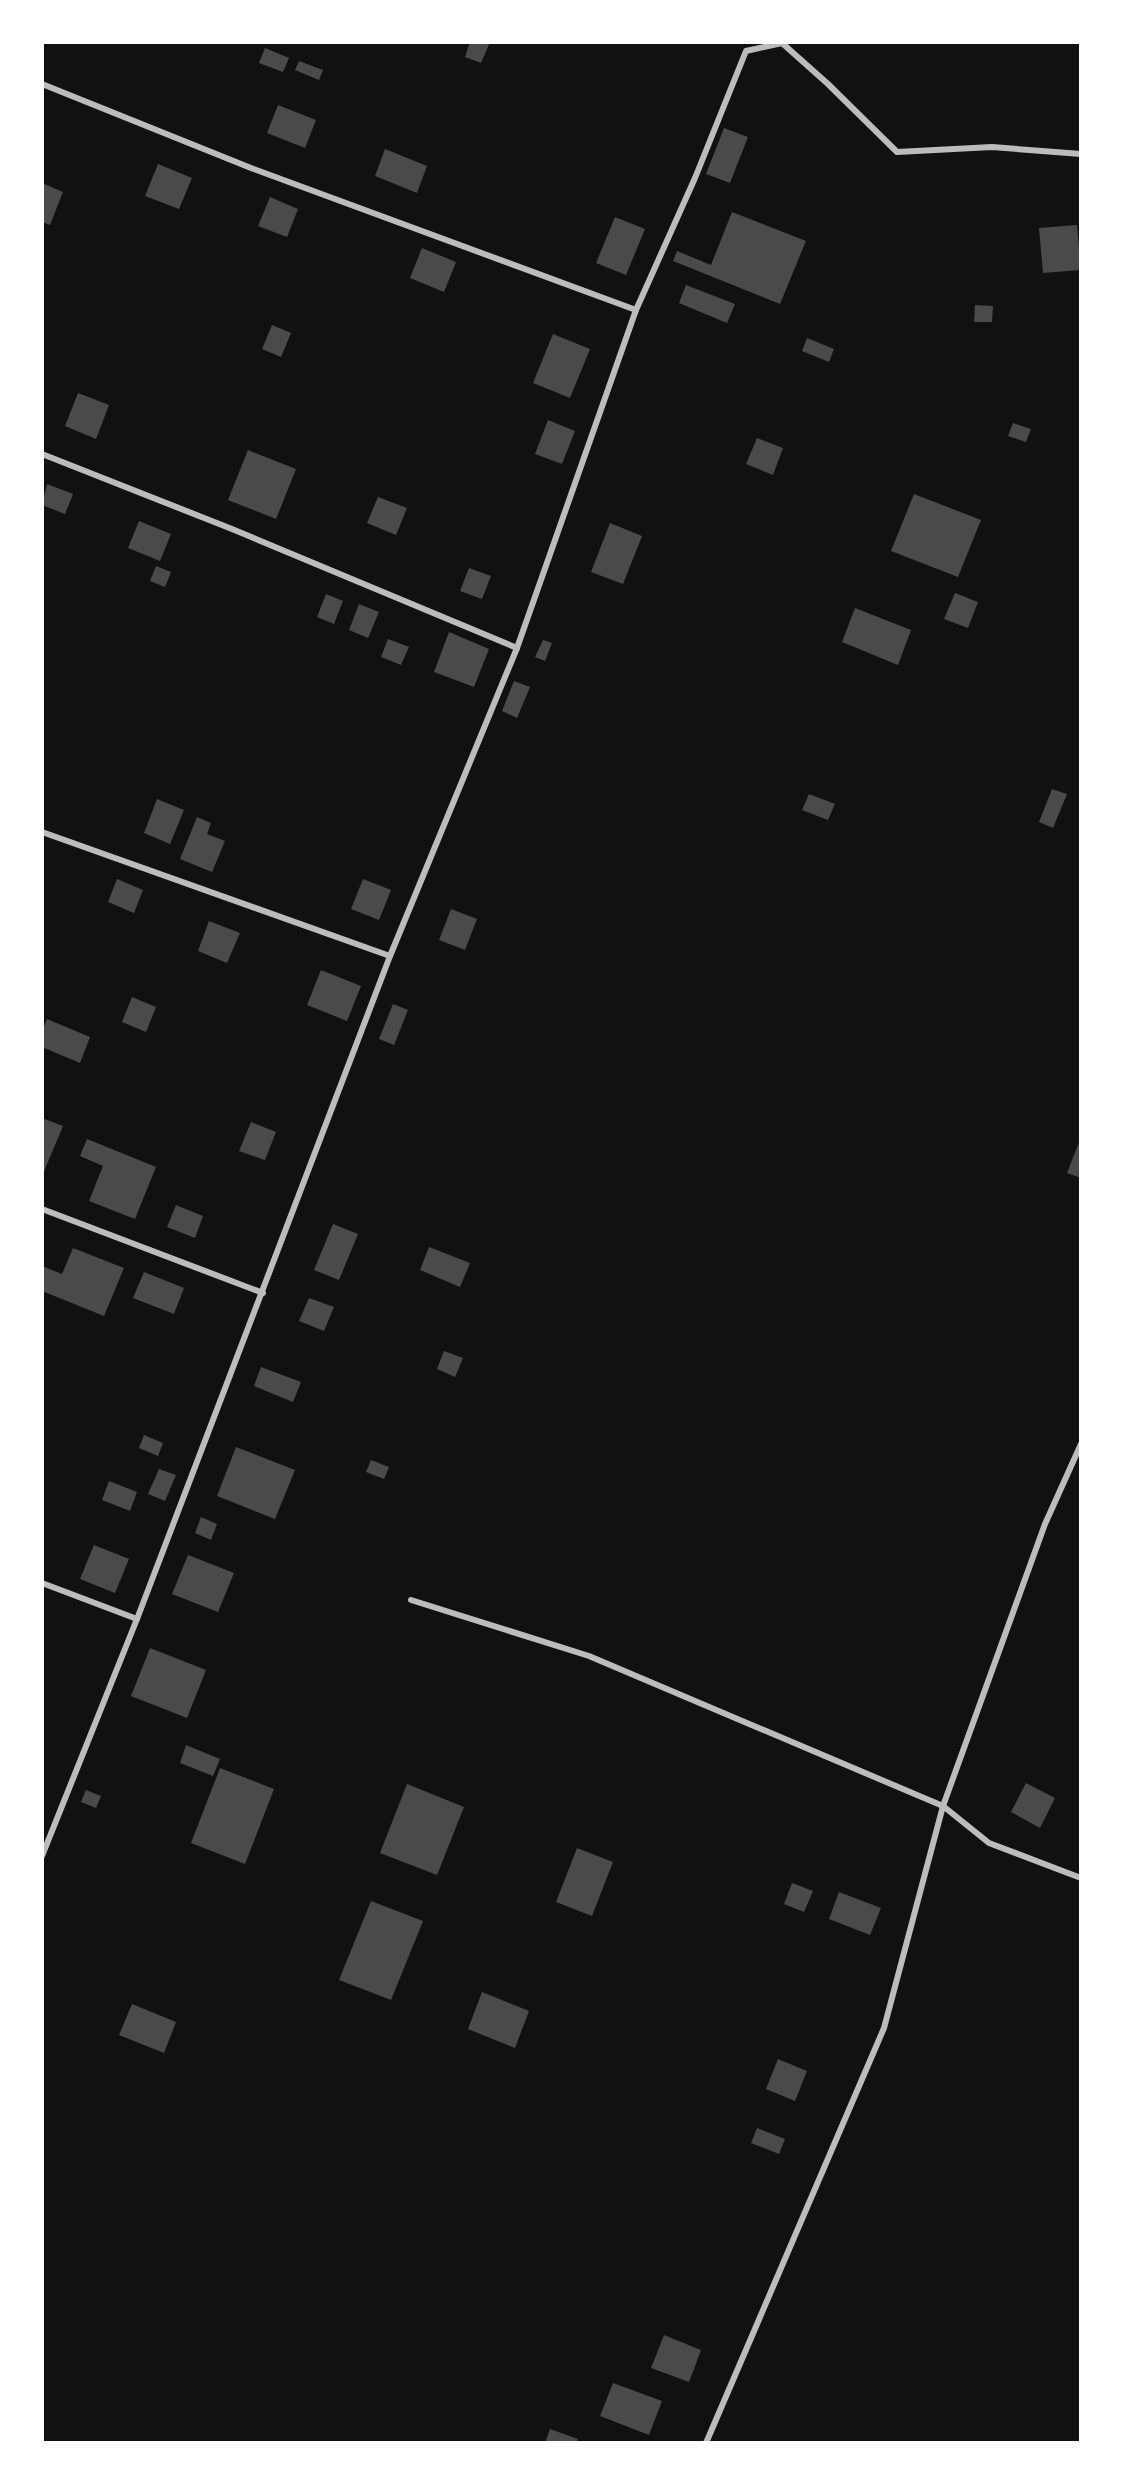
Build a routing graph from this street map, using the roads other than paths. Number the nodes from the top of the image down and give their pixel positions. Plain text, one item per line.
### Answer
1 (42, 84) edge
2 (1081, 154) edge
3 (636, 310) junction
4 (42, 454) edge
5 (517, 648) junction
6 (42, 832) edge
7 (390, 956) junction
8 (42, 1209) edge
9 (263, 1293) junction
10 (1081, 1444) edge
11 (42, 1583) edge
12 (411, 1600) dead end
13 (137, 1619) junction
14 (943, 1806) junction
15 (42, 1856) edge
16 (1081, 1878) edge
17 (706, 2443) edge

1 - 3 lane
2 - 3 lane
3 - 5 lane
4 - 5 lane
5 - 7 lane
6 - 7 lane
7 - 9 lane
8 - 9 lane
9 - 13 lane
10 - 14 lane
11 - 13 lane
12 - 14 lane
13 - 15 lane
14 - 16 lane
14 - 17 lane

